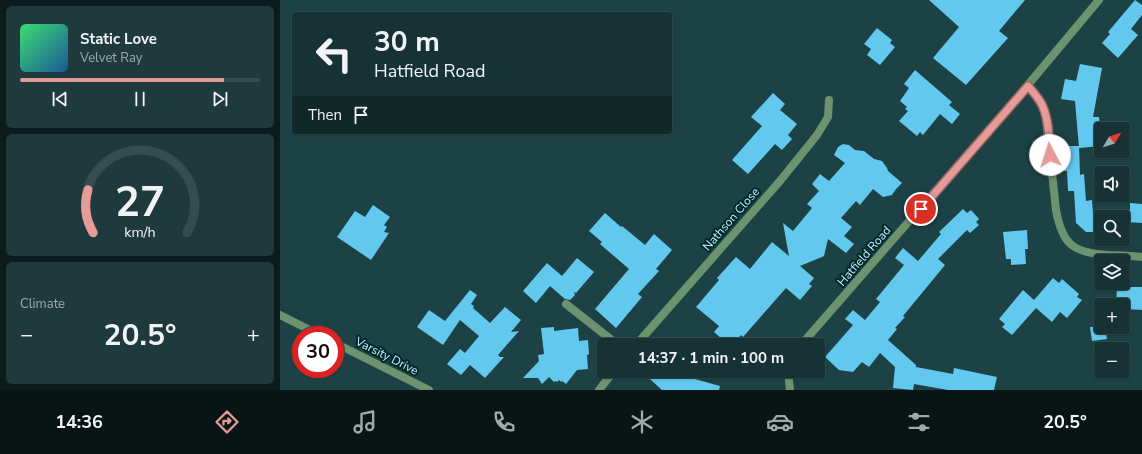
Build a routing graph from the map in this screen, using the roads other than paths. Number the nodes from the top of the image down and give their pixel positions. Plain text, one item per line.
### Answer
1 (1099, 0) edge
2 (1028, 86) junction
3 (829, 100) dead end
4 (1142, 257) edge
5 (566, 304) dead end
6 (280, 315) edge
7 (302, 326) edge
8 (609, 338) edge
9 (642, 338) edge
10 (807, 338) edge
11 (344, 347) edge
12 (608, 378) edge
13 (789, 378) edge
14 (429, 390) edge
15 (598, 390) edge
16 (790, 390) edge

1 - 2 street, Hatfield Road
2 - 4 street
2 - 10 street, Hatfield Road
3 - 9 street, Nathson Close
5 - 8 street
6 - 7 street
11 - 14 street, Varsity Drive
12 - 15 street
13 - 16 street

